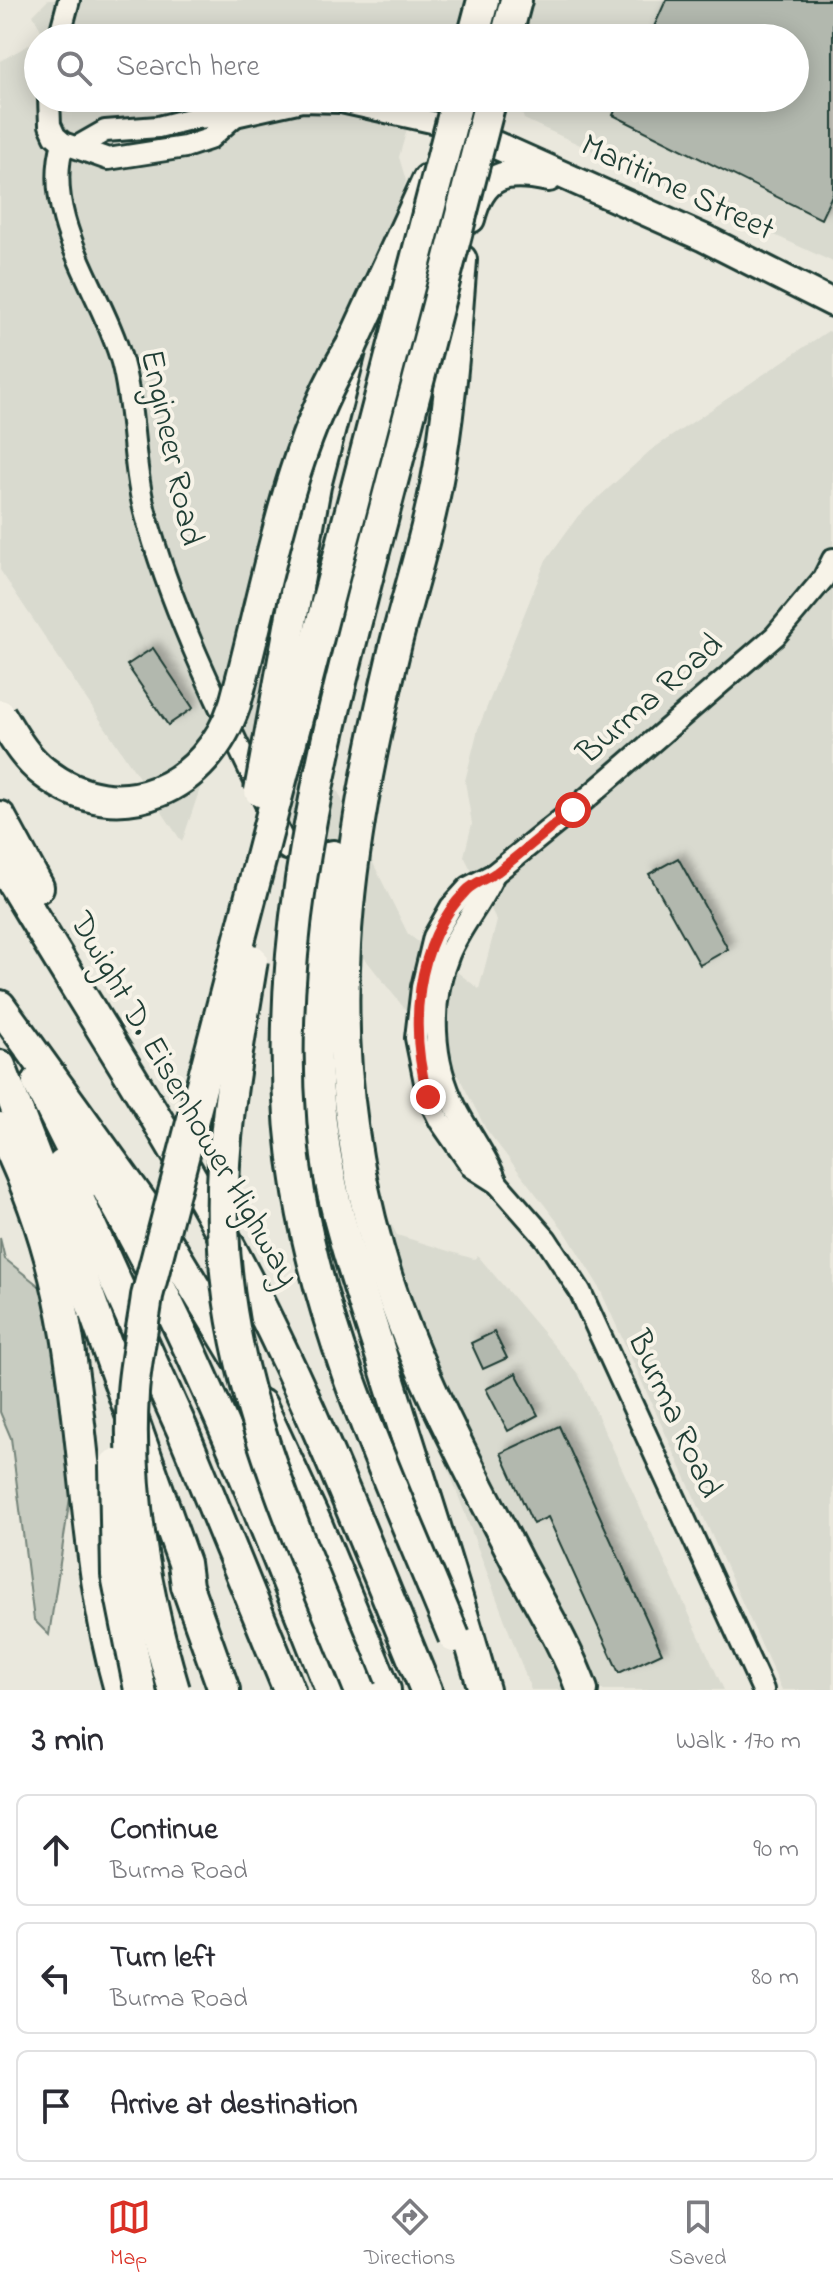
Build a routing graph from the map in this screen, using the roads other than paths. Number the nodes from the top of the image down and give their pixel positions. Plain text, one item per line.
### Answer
1 (69, 0) edge
2 (481, 0) edge
3 (514, 0) edge
4 (63, 24) edge
5 (475, 24) edge
6 (508, 24) edge
7 (50, 112) edge
8 (253, 112) edge
9 (450, 112) edge
10 (451, 112) edge
11 (456, 112) edge
12 (485, 112) edge
13 (485, 112) edge
14 (235, 116) junction
15 (477, 136) junction
16 (70, 145) junction
17 (576, 183) junction
18 (461, 260) junction
19 (833, 303) edge
20 (351, 347) junction
21 (833, 559) edge
22 (396, 643) junction
23 (304, 695) junction
24 (0, 715) edge
25 (0, 817) edge
26 (287, 849) dead end
27 (0, 861) edge
28 (0, 1008) edge
29 (207, 1055) junction
30 (0, 1066) edge
31 (159, 1119) junction
32 (0, 1128) edge
33 (133, 1391) junction
34 (158, 1491) junction
35 (187, 1586) junction
36 (461, 1634) junction
37 (120, 1690) edge
38 (140, 1690) edge
39 (174, 1690) edge
40 (224, 1690) edge
41 (289, 1690) edge
42 (309, 1690) edge
43 (331, 1690) edge
44 (360, 1690) edge
45 (385, 1690) edge
46 (426, 1690) edge
47 (476, 1690) edge
48 (484, 1690) edge
49 (582, 1690) edge
50 (763, 1690) edge

1 - 4 street
2 - 5 highway
3 - 6 highway
7 - 16 street, Engineer Road
8 - 14 street
9 - 20 highway
10 - 23 highway, bridge
11 - 15 main road, Maritime Street
12 - 15 main road
13 - 36 highway, bridge
14 - 16 street
14 - 16 street
15 - 17 main road, Maritime Street
15 - 18 main road
16 - 26 street, Engineer Road
17 - 18 main road
17 - 19 main road, Maritime Street
18 - 22 highway
20 - 24 highway, bridge
20 - 29 highway, bridge
21 - 50 street, Burma Road
22 - 36 highway
22 - 49 highway
23 - 29 highway, bridge
23 - 44 highway, bridge
25 - 31 highway
27 - 31 highway, Dwight D. Eisenhower Highway
28 - 41 highway
28 - 42 highway
28 - 43 highway
28 - 45 highway
29 - 33 highway, bridge
30 - 34 highway
31 - 46 highway, Dwight D. Eisenhower Highway
32 - 37 highway
33 - 38 highway, bridge
33 - 39 highway, bridge
34 - 35 highway
34 - 35 highway
35 - 40 highway
36 - 47 highway
36 - 48 highway

